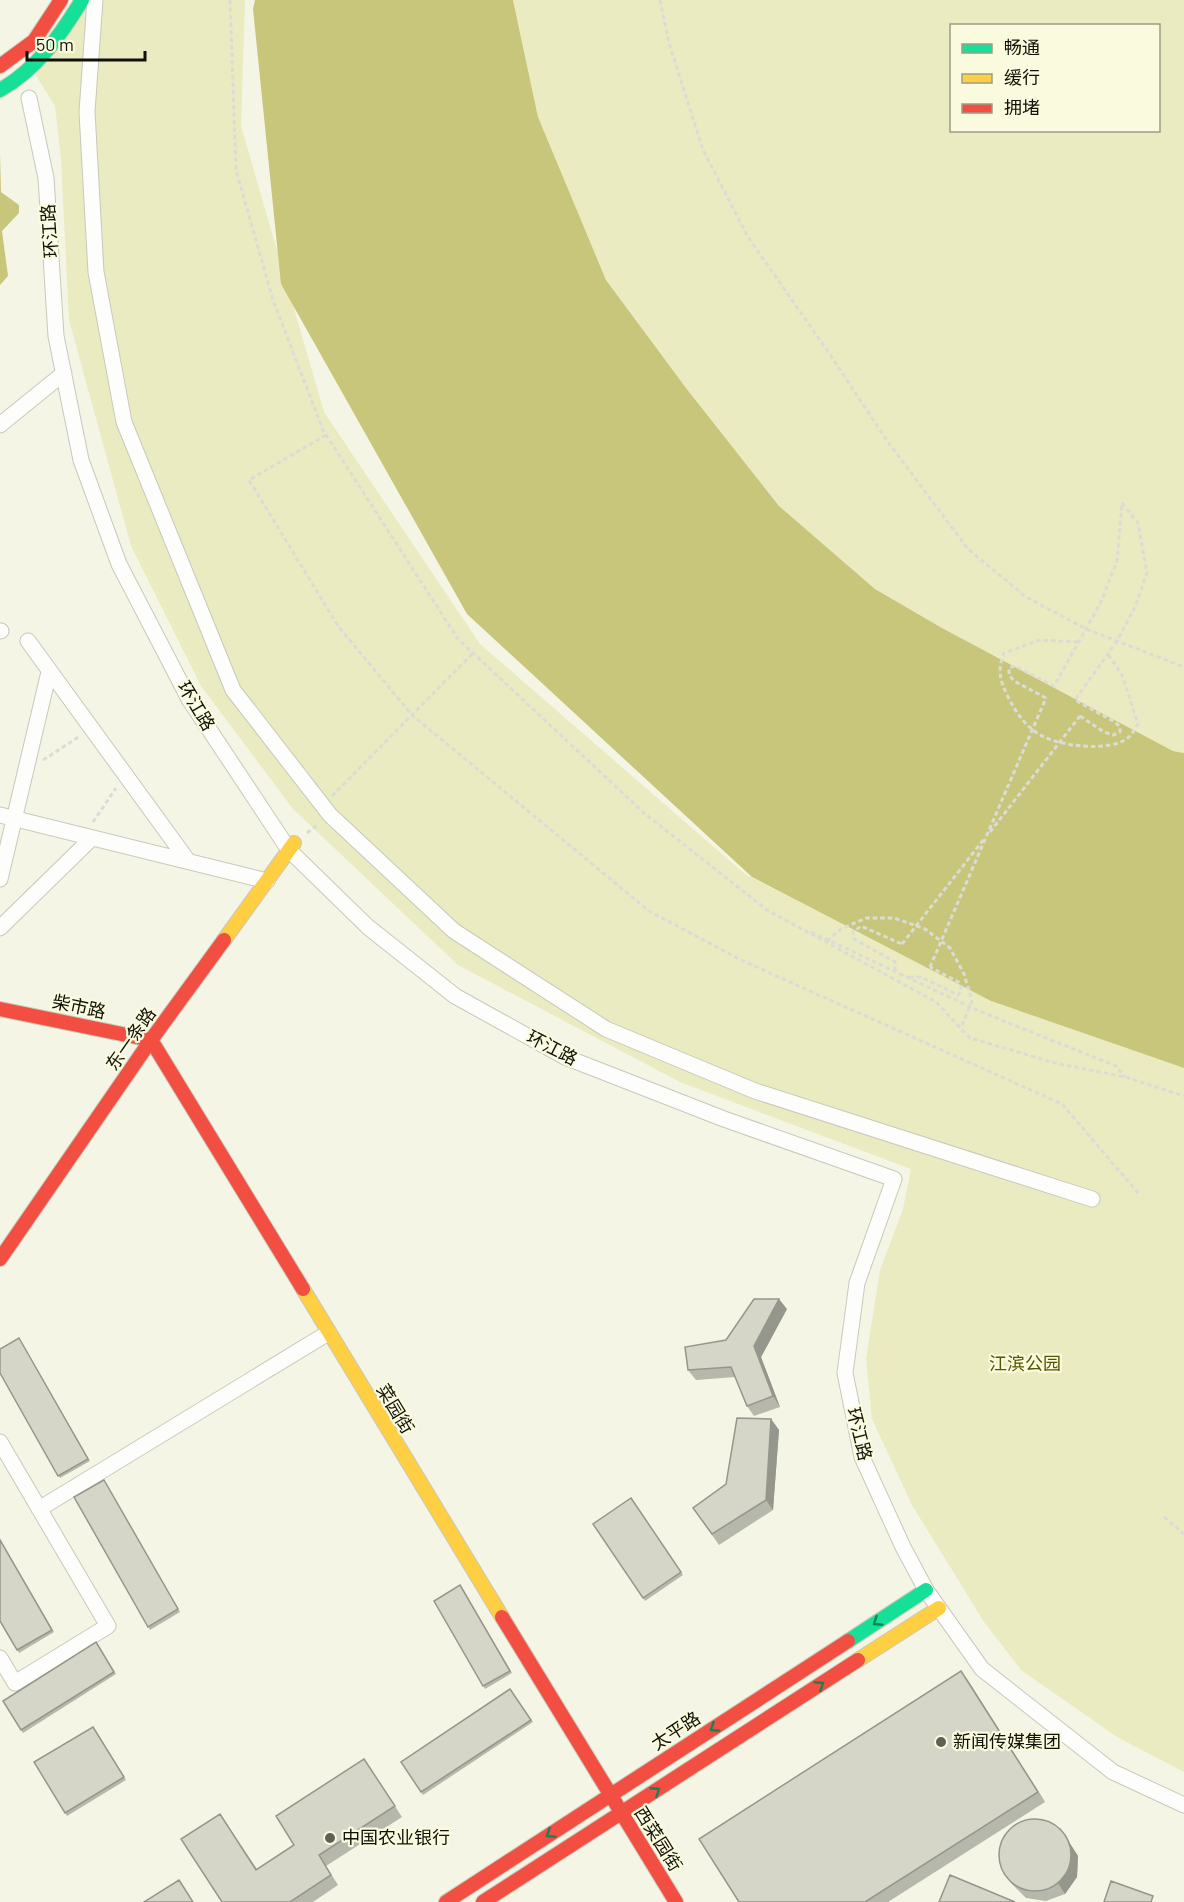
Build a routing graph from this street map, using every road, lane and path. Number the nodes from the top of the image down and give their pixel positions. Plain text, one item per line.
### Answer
1 (61, 0) edge
2 (82, 0) edge
3 (95, 0) edge
4 (230, 0) edge
5 (660, 0) edge
6 (0, 66) edge
7 (0, 90) edge
8 (29, 98) dead end
9 (64, 373) junction
10 (0, 425) edge
11 (326, 435) junction
12 (1086, 629) junction
13 (27, 641) dead end
14 (1117, 641) junction
15 (1078, 642) junction
16 (473, 653) junction
17 (1108, 654) junction
18 (1184, 667) edge
19 (49, 672) junction
20 (412, 715) junction
21 (91, 729) junction
22 (26, 770) junction
23 (125, 776) junction
24 (326, 810) junction
25 (7, 817) edge
26 (987, 835) junction
27 (88, 837) junction
28 (291, 847) junction
29 (188, 861) junction
30 (0, 879) edge
31 (267, 881) junction
32 (780, 917) junction
33 (0, 928) edge
34 (826, 942) junction
35 (895, 971) junction
36 (907, 977) junction
37 (0, 1009) edge
38 (961, 1028) junction
39 (151, 1040) junction
40 (1125, 1077) junction
41 (1184, 1096) edge
42 (1139, 1194) dead end
43 (1092, 1199) dead end
44 (0, 1258) edge
45 (328, 1333) junction
46 (0, 1442) edge
47 (39, 1509) junction
48 (1164, 1518) dead end
49 (1184, 1534) edge
50 (926, 1590) junction
51 (939, 1608) junction
52 (0, 1658) edge
53 (610, 1795) junction
54 (1184, 1805) edge
55 (621, 1813) junction
56 (446, 1902) edge
57 (483, 1902) edge
58 (676, 1902) edge

1 - 6 street
2 - 7 street
3 - 24 street
4 - 11 path
5 - 12 path
8 - 9 street, 环江路
9 - 10 street
9 - 28 street, 环江路
11 - 16 path
11 - 20 path
12 - 14 path
12 - 14 path
12 - 15 path
13 - 19 street
14 - 17 path
14 - 18 path
15 - 17 path
15 - 26 path, bridge
16 - 20 path
16 - 32 path
17 - 26 path, bridge
19 - 21 street
19 - 22 street
20 - 24 path
20 - 42 path
21 - 22 path
21 - 23 street
22 - 25 street
23 - 27 path
23 - 29 street
24 - 28 path
24 - 43 street
25 - 27 street
25 - 30 street
26 - 35 path, bridge
26 - 36 path, bridge
27 - 29 street
27 - 33 street
28 - 31 street, 东一条路
28 - 50 street, 环江路
29 - 31 street
31 - 39 street, 东一条路
32 - 34 path
32 - 35 path
34 - 38 path
34 - 38 path
35 - 36 path
36 - 40 path
37 - 39 street, 柴市路
38 - 40 path
39 - 44 street, 东一条路
39 - 45 street, 菜园街
40 - 41 path
45 - 47 street
45 - 53 street, 菜园街
46 - 47 street
47 - 52 street
48 - 49 path
50 - 51 street, 环江路
50 -> 53 street, 太平路
51 - 54 street, 环江路
55 -> 51 street
53 - 55 street, 西菜园街
53 -> 56 street, 太平路
55 - 57 street
55 - 58 street, 西菜园街

